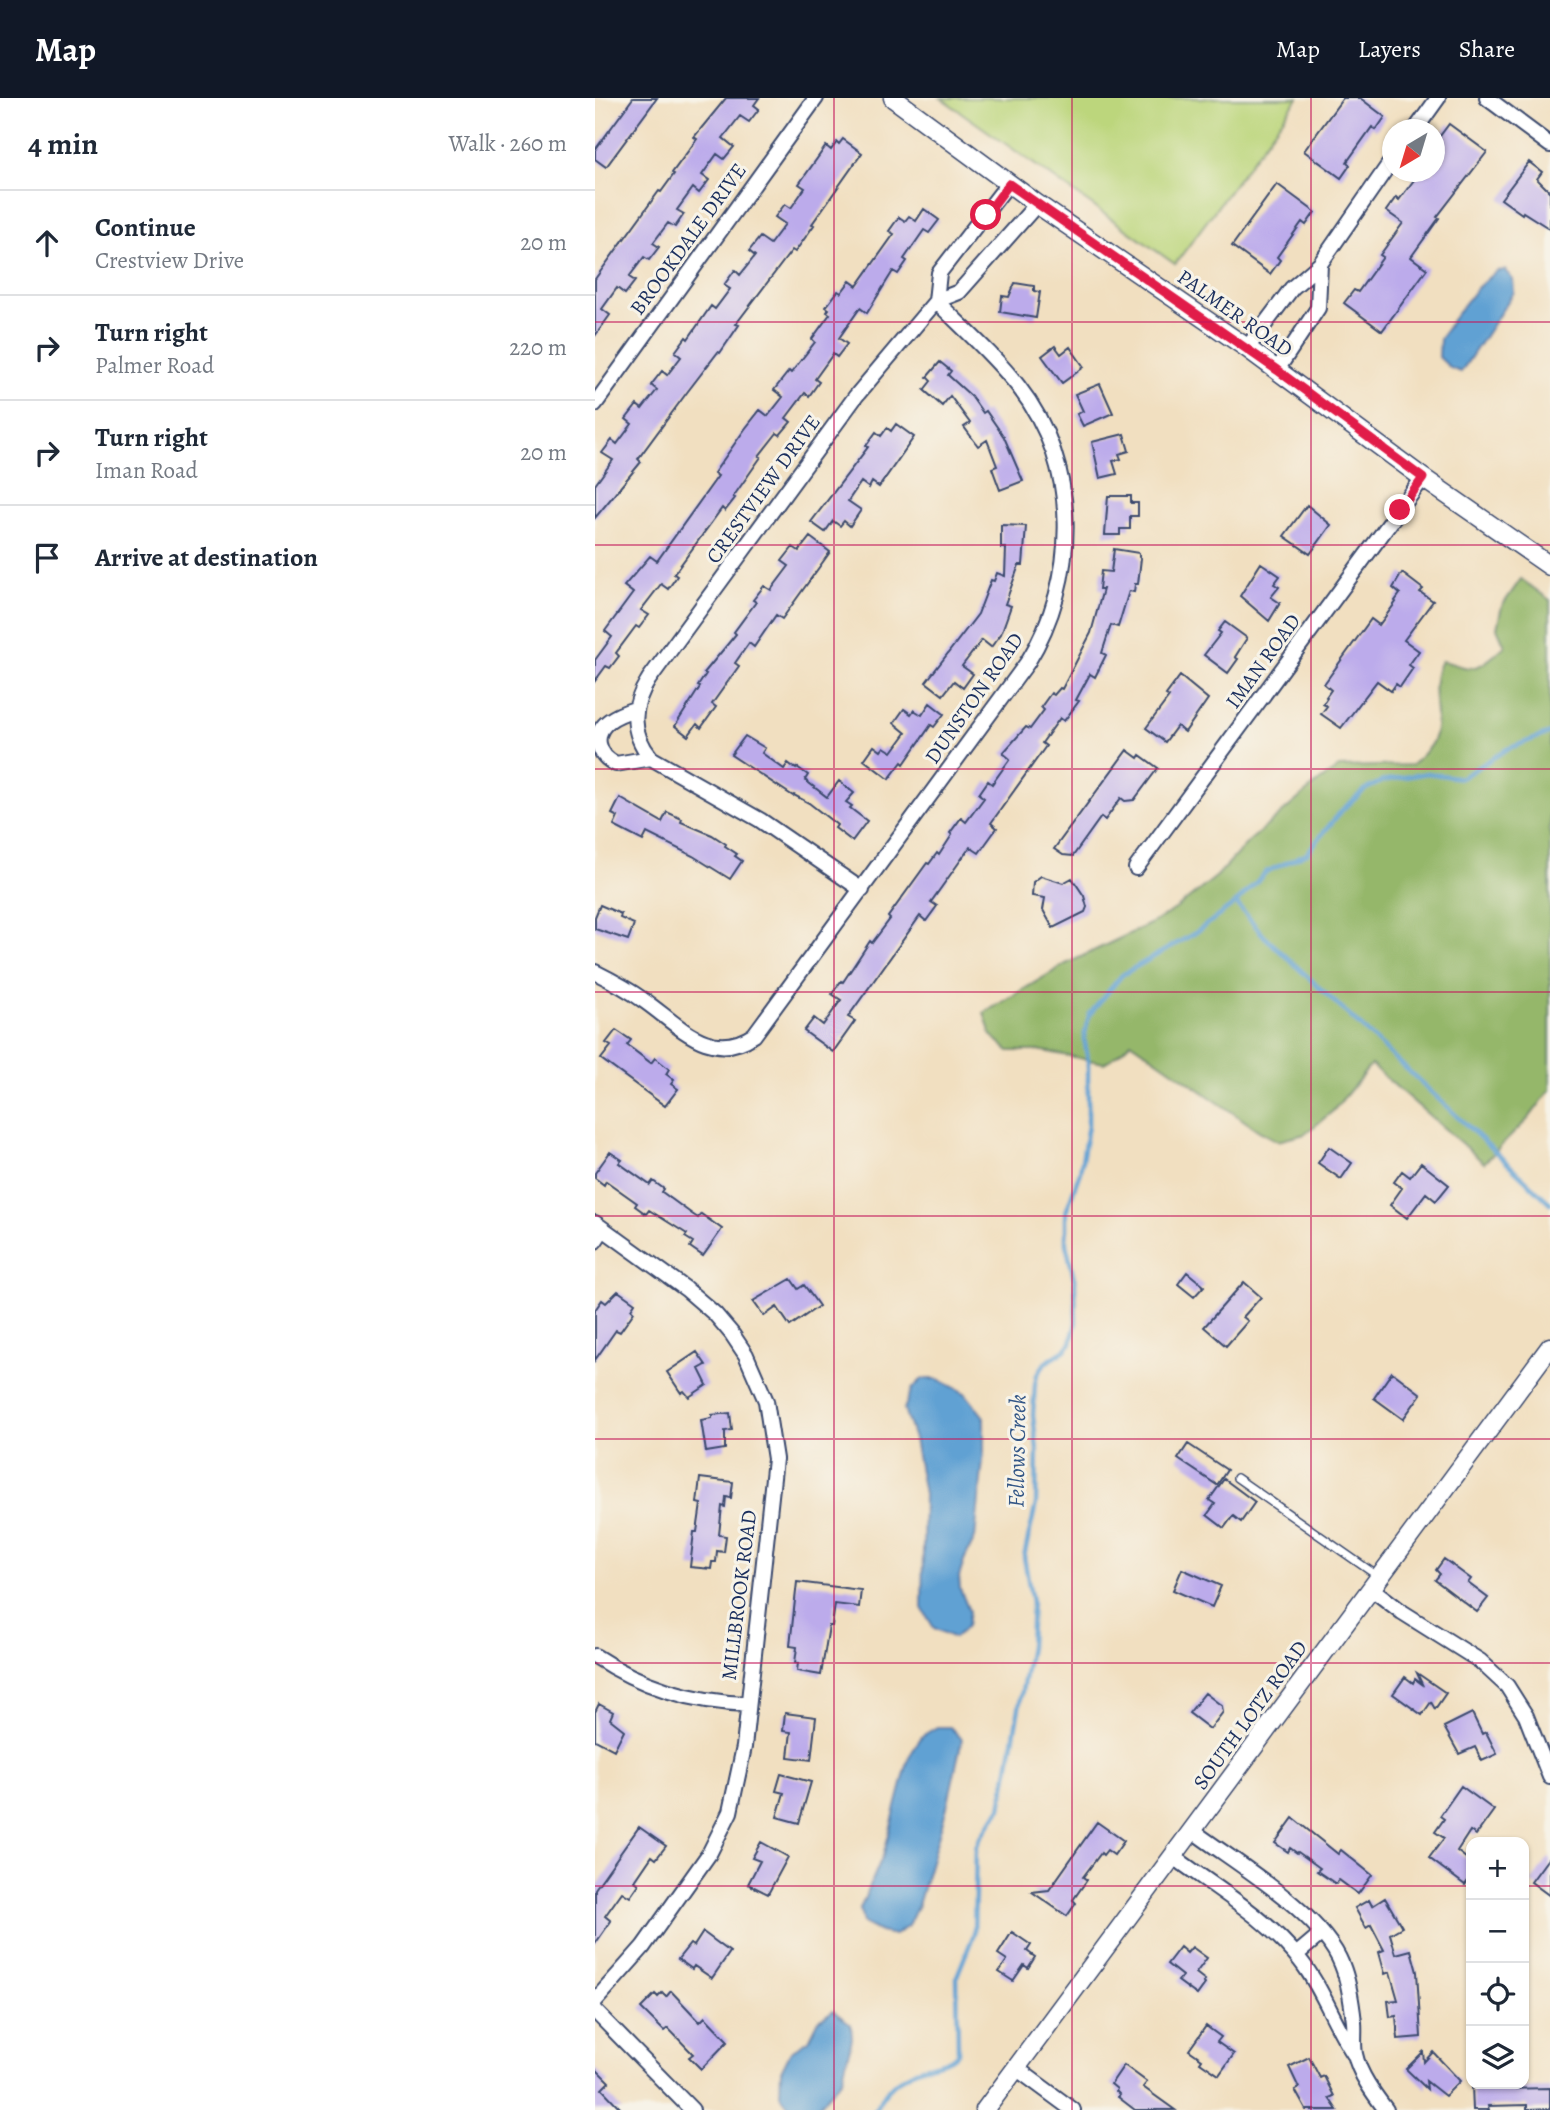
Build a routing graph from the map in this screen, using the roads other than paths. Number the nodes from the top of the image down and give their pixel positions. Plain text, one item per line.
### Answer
1 (816, 98) edge
2 (893, 98) edge
3 (1438, 98) edge
4 (1487, 98) edge
5 (1423, 119) edge
6 (1550, 145) edge
7 (1382, 174) edge
8 (1009, 184) junction
9 (1037, 204) junction
10 (1320, 264) junction
11 (936, 301) junction
12 (1247, 348) junction
13 (1277, 370) junction
14 (595, 404) edge
15 (1423, 478) junction
16 (1548, 562) edge
17 (635, 709) junction
18 (651, 758) junction
19 (1136, 868) dead end
20 (862, 890) junction
21 (595, 972) edge
22 (598, 1231) edge
23 (1550, 1347) edge
24 (1237, 1478) dead end
25 (1376, 1583) junction
26 (595, 1656) edge
27 (747, 1704) junction
28 (1550, 1777) edge
29 (1193, 1831) junction
30 (1174, 1857) junction
31 (1322, 1933) junction
32 (1296, 1955) junction
33 (595, 2001) edge
34 (595, 2011) edge
35 (1355, 2055) junction
36 (1016, 2068) junction
37 (692, 2110) edge
38 (985, 2110) edge
39 (1073, 2110) edge
40 (1386, 2110) edge

1 - 14 street, BROOKDALE DRIVE
2 - 8 street, PALMER ROAD
3 - 5 street
4 - 6 street
7 - 10 street
8 - 9 street, PALMER ROAD
8 - 11 street, CRESTVIEW DRIVE
9 - 11 street, CRESTVIEW DRIVE
9 - 12 street, PALMER ROAD
10 - 12 street
10 - 13 street
11 - 17 street, CRESTVIEW DRIVE
11 - 20 street, DUNSTON ROAD
12 - 13 street, PALMER ROAD
13 - 15 street, PALMER ROAD
15 - 16 street, PALMER ROAD
15 - 19 street, IMAN ROAD
17 - 18 street
17 - 18 street
18 - 20 street
20 - 21 street, DUNSTON ROAD
22 - 27 street, MILLBROOK ROAD
23 - 25 street, SOUTH LOTZ ROAD
24 - 25 lane
25 - 28 street
25 - 29 street, SOUTH LOTZ ROAD
26 - 27 street
27 - 33 street, MILLBROOK ROAD
29 - 30 street, SOUTH LOTZ ROAD
29 - 31 street
30 - 32 street
30 - 36 street, SOUTH LOTZ ROAD
31 - 32 street
31 - 35 street
32 - 35 street
34 - 37 street
35 - 40 street
36 - 38 street, SOUTH LOTZ ROAD
36 - 39 street

